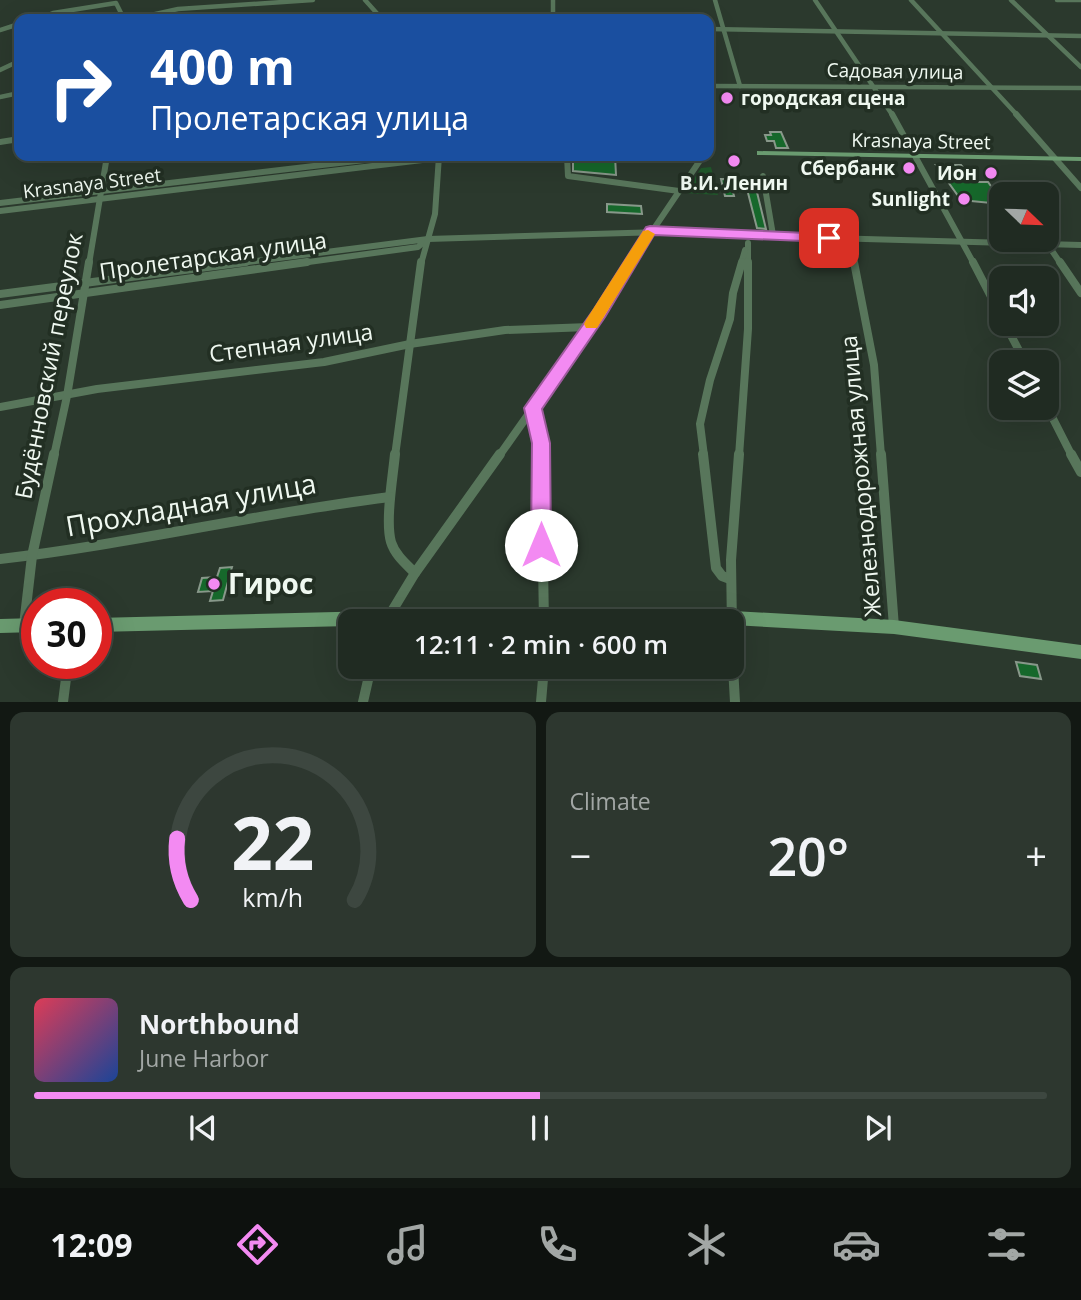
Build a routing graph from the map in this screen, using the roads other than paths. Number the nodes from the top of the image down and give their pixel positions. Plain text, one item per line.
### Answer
1 (313, 0) edge
2 (365, 0) edge
3 (715, 0) edge
4 (815, 0) edge
5 (911, 0) edge
6 (1011, 0) edge
7 (1057, 0) edge
8 (1081, 0) edge
9 (50, 14) edge
10 (122, 14) edge
11 (156, 14) edge
12 (378, 14) edge
13 (714, 29) edge
14 (723, 29) junction
15 (838, 29) junction
16 (939, 33) junction
17 (1046, 35) junction
18 (1081, 36) edge
19 (1081, 68) edge
20 (714, 86) edge
21 (740, 86) junction
22 (877, 86) junction
23 (993, 88) junction
24 (1081, 88) edge
25 (760, 153) dead end
26 (918, 157) junction
27 (1057, 159) junction
28 (1081, 159) edge
29 (106, 161) edge
30 (362, 161) edge
31 (403, 161) edge
32 (439, 161) edge
33 (568, 161) edge
34 (703, 161) edge
35 (763, 176) dead end
36 (1081, 188) edge
37 (679, 191) junction
38 (100, 195) junction
39 (0, 203) edge
40 (0, 211) edge
41 (650, 230) junction
42 (774, 235) junction
43 (748, 238) junction
44 (428, 239) junction
45 (849, 239) junction
46 (963, 242) junction
47 (989, 242) edge
48 (1059, 243) edge
49 (1081, 245) edge
50 (1052, 252) edge
51 (87, 283) junction
52 (989, 293) edge
53 (1081, 293) edge
54 (0, 294) edge
55 (85, 294) junction
56 (0, 304) edge
57 (589, 327) junction
58 (410, 344) junction
59 (67, 396) junction
60 (0, 407) edge
61 (533, 408) junction
62 (1054, 420) edge
63 (1081, 472) edge
64 (390, 497) junction
65 (32, 556) junction
66 (0, 559) edge
67 (415, 573) junction
68 (730, 579) junction
69 (31, 588) edge
70 (393, 609) edge
71 (543, 609) edge
72 (731, 609) edge
73 (338, 620) edge
74 (744, 623) edge
75 (21, 625) edge
76 (112, 625) edge
77 (0, 626) edge
78 (894, 627) junction
79 (1081, 652) edge
80 (66, 679) edge
81 (368, 679) edge
82 (543, 679) edge
83 (734, 679) edge
84 (63, 702) edge
85 (363, 702) edge
86 (541, 702) edge
87 (735, 702) edge

1 - 11 street
2 - 12 street
3 - 14 street
4 - 15 street
5 - 16 street
6 - 17 street
7 - 8 street
9 - 10 street
13 - 14 street
14 - 15 street
14 - 21 street
15 - 16 street
15 - 22 street
16 - 17 street
16 - 23 street
17 - 18 street
17 - 19 street
20 - 21 street, Садовая улица
21 - 22 street, Садовая улица
22 - 23 street, Садовая улица
22 - 26 street
23 - 24 street, Садовая улица
23 - 27 street
25 - 26 street, Krasnaya Street
26 - 27 street, Krasnaya Street
26 - 46 street
27 - 28 street, Krasnaya Street
27 - 36 street
29 - 38 street, Будённовский переулок
30 - 38 street, Krasnaya Street
31 - 38 street, Krasnaya Street
32 - 44 street
33 - 37 street
34 - 37 street
35 - 42 street
37 - 41 street
38 - 39 street, Krasnaya Street
38 - 40 street, Krasnaya Street
38 - 51 street, Будённовский переулок
41 - 43 street, Пролетарская улица
41 - 44 street, Пролетарская улица
41 - 57 street
42 - 43 street, Пролетарская улица
42 - 45 street, Пролетарская улица
43 - 68 street
43 - 68 street
44 - 51 street, Пролетарская улица
44 - 55 street, Пролетарская улица
44 - 58 street
45 - 46 street, Пролетарская улица
45 - 78 street, Железнодорожная улица
46 - 47 street, Пролетарская улица
46 - 52 street
48 - 49 street, Пролетарская улица
50 - 53 street
51 - 54 street, Пролетарская улица
51 - 55 street, Будённовский переулок
55 - 56 street, Пролетарская улица
55 - 59 street, Будённовский переулок
57 - 58 street, Степная улица
57 - 61 street
58 - 59 street, Степная улица
58 - 64 street
59 - 60 street, Степная улица
59 - 65 street, Будённовский переулок
61 - 67 street
61 - 71 street
62 - 63 street
64 - 65 street, Прохладная улица
64 - 67 street
65 - 66 street, Прохладная улица
65 - 69 street, Будённовский переулок
67 - 70 street
68 - 72 street
73 - 76 street
74 - 78 street
75 - 77 street
78 - 79 street
80 - 84 street
81 - 85 street
82 - 86 street
83 - 87 street

